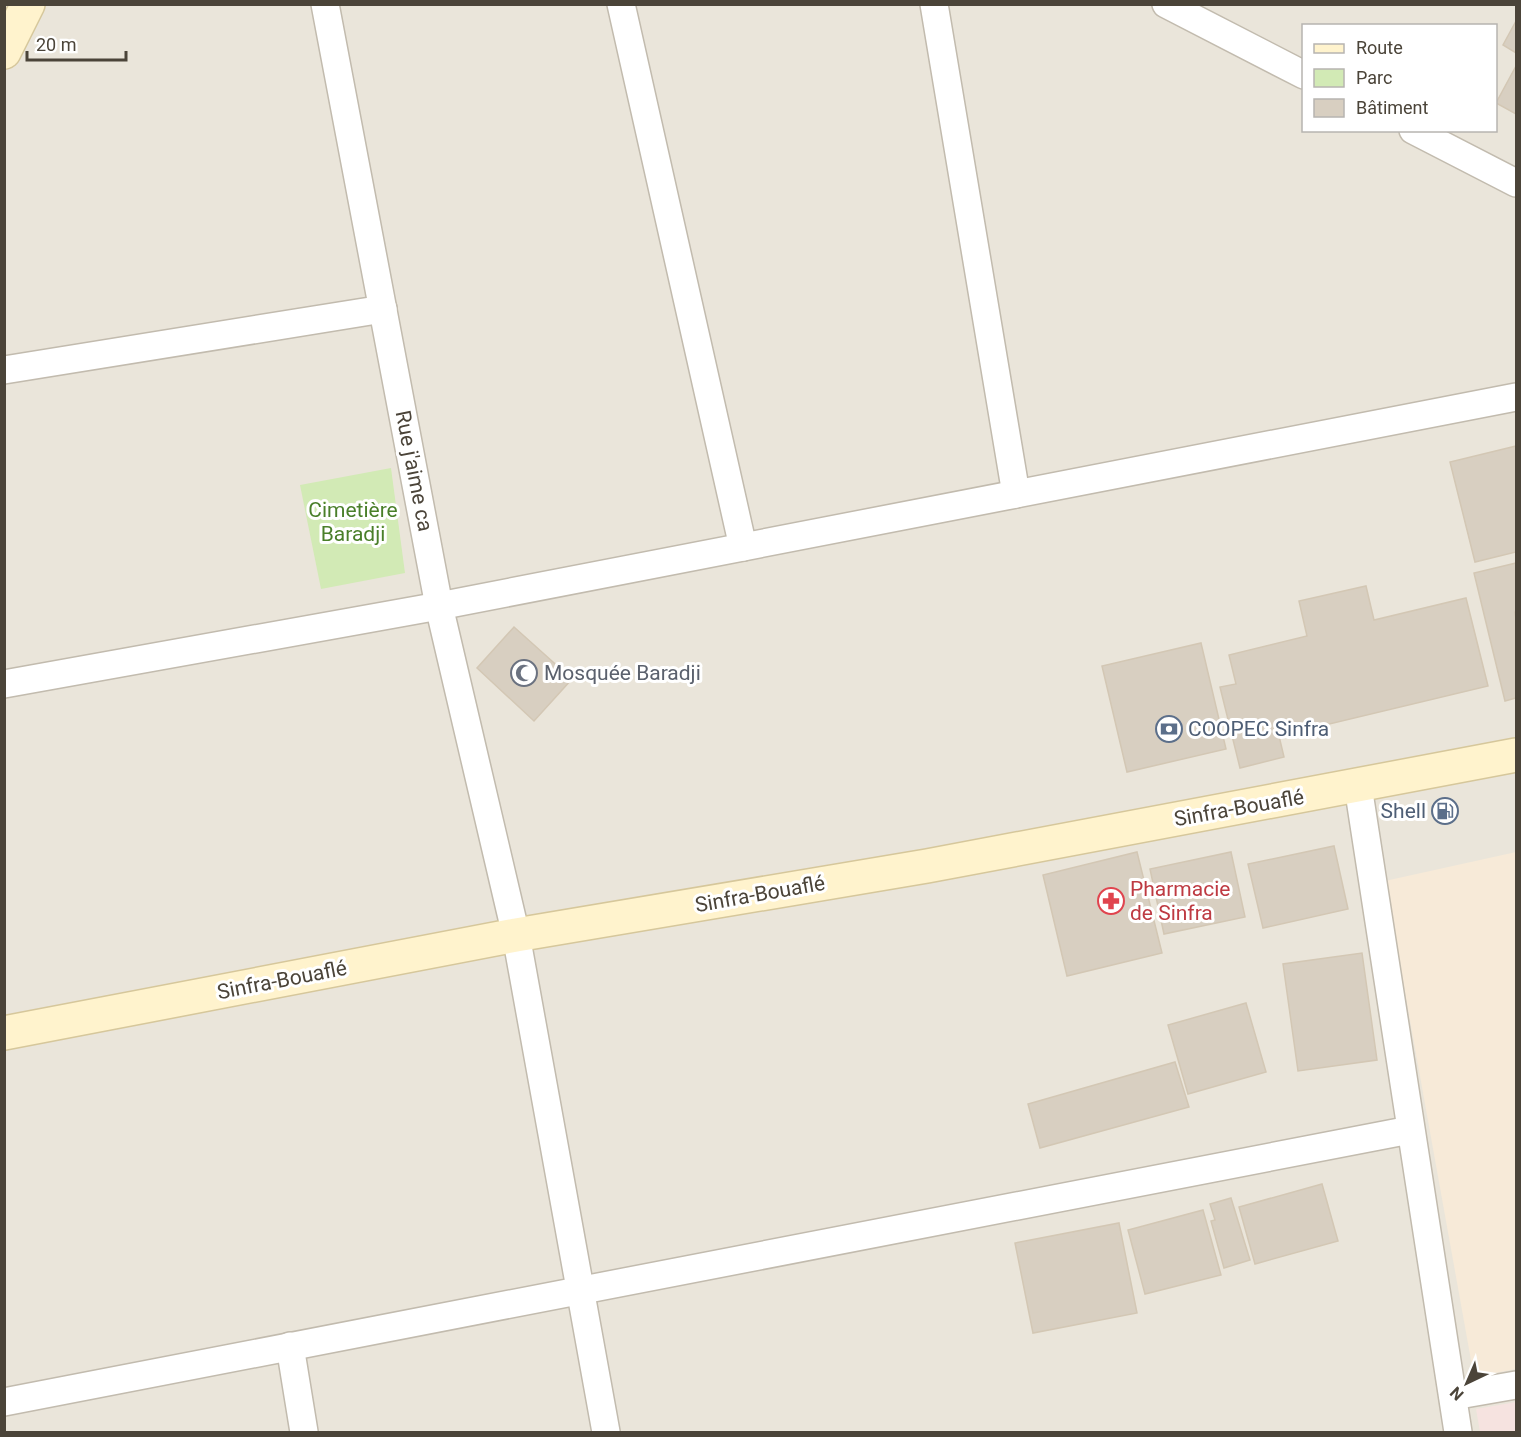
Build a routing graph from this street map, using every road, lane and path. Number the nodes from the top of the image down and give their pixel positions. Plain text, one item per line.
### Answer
1 (28, 4) edge
2 (325, 4) edge
3 (621, 4) edge
4 (934, 4) edge
5 (1166, 4) edge
6 (4, 52) edge
7 (1302, 74) edge
8 (1417, 132) edge
9 (1516, 183) edge
10 (383, 309) junction
11 (4, 370) edge
12 (1516, 397) edge
13 (1016, 494) junction
14 (743, 547) junction
15 (440, 606) junction
16 (4, 684) edge
17 (1516, 755) edge
18 (1358, 786) junction
19 (516, 935) junction
20 (4, 1033) edge
21 (1410, 1130) junction
22 (580, 1290) junction
23 (290, 1346) junction
24 (1516, 1385) edge
25 (1453, 1396) junction
26 (4, 1402) edge
27 (304, 1432) edge
28 (606, 1432) edge
29 (1458, 1432) edge

1 - 6 main road
2 - 10 street, Rue j'aime ca
3 - 14 street
4 - 13 street
5 - 7 street
8 - 9 street
10 - 11 street
10 - 15 street, Rue j'aime ca
12 - 13 street
13 - 14 street
14 - 15 street
15 - 16 street
15 - 19 street, Rue j'aime ca
17 - 18 main road, Sinfra-Bouaflé
18 - 19 main road, Sinfra-Bouaflé
18 - 21 street
19 - 20 main road, Sinfra-Bouaflé
19 - 22 street, Rue j'aime ca
21 - 22 street
21 - 25 street
22 - 23 street
22 - 28 street, Rue j'aime ca
23 - 26 street
23 - 27 street
24 - 25 street
25 - 29 street

